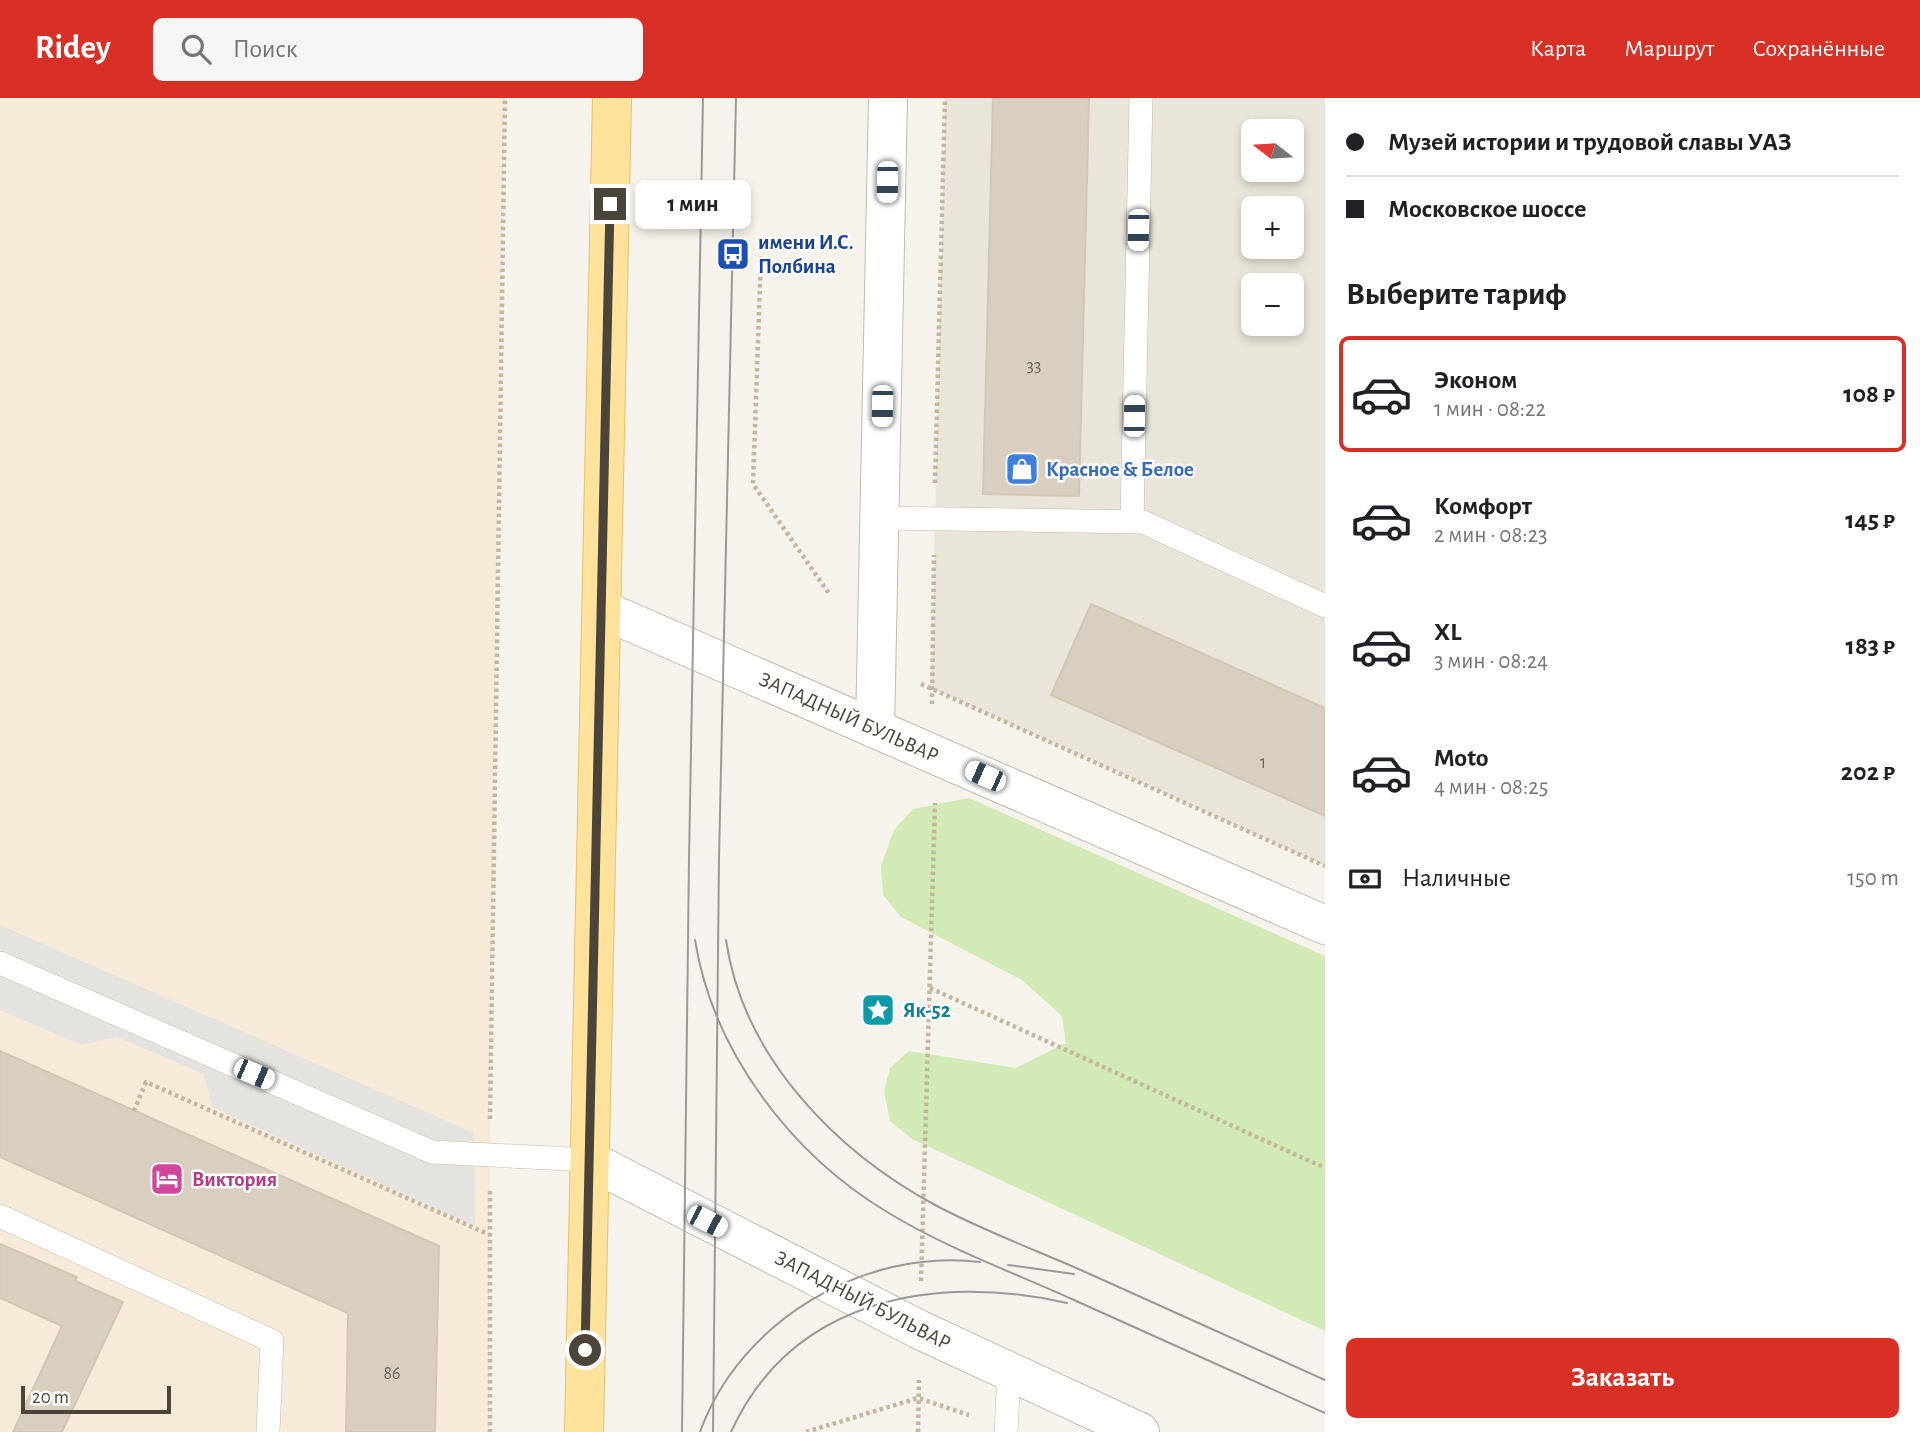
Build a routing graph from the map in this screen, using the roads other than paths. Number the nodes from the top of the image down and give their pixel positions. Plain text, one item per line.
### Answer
1 (612, 98) edge
2 (888, 98) edge
3 (1141, 98) edge
4 (880, 518) junction
5 (1132, 522) junction
6 (1325, 606) edge
7 (603, 610) junction
8 (876, 729) junction
9 (1325, 925) edge
10 (0, 963) edge
11 (589, 1160) junction
12 (0, 1216) edge
13 (1009, 1372) junction
14 (268, 1432) edge
15 (584, 1432) edge
16 (1006, 1432) edge
17 (1140, 1432) edge

1 - 7 main road
2 - 4 street
3 - 5 lane
4 - 5 lane
4 - 8 street
5 - 6 lane
7 - 8 street, ЗАПАДНЫЙ БУЛЬВАР
7 - 11 main road
8 - 9 street, ЗАПАДНЫЙ БУЛЬВАР
10 - 11 lane
11 - 13 street, ЗАПАДНЫЙ БУЛЬВАР
11 - 15 main road
12 - 14 lane
13 - 16 lane
13 - 17 street, ЗАПАДНЫЙ БУЛЬВАР

